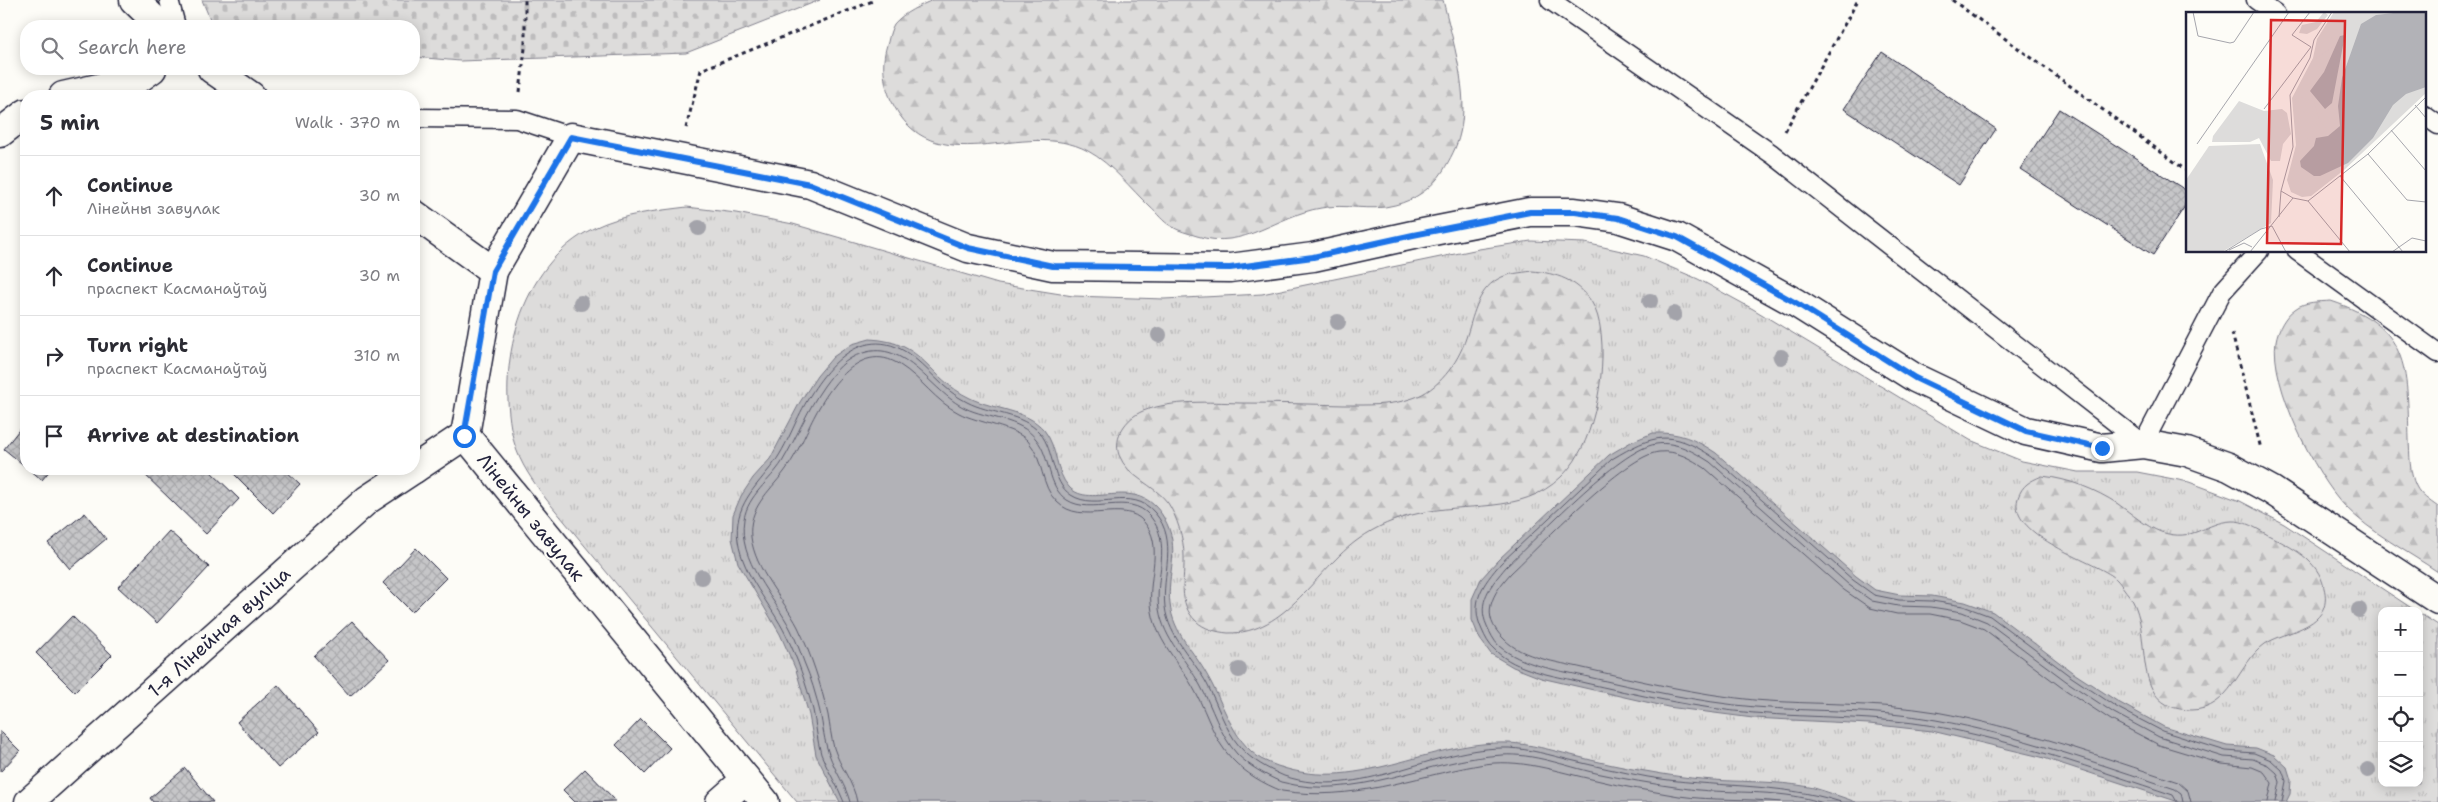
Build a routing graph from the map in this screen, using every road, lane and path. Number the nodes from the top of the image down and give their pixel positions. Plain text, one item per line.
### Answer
1 (134, 0) edge
2 (169, 0) edge
3 (525, 0) edge
4 (875, 0) edge
5 (1550, 0) edge
6 (1858, 0) edge
7 (1952, 0) edge
8 (2256, 0) edge
9 (2273, 12) edge
10 (155, 20) edge
11 (174, 20) edge
12 (144, 75) edge
13 (221, 75) edge
14 (89, 90) edge
15 (242, 90) edge
16 (2426, 116) edge
17 (20, 118) edge
18 (420, 118) edge
19 (517, 119) junction
20 (2438, 125) edge
21 (0, 133) edge
22 (571, 137) junction
23 (1772, 154) junction
24 (678, 158) junction
25 (2186, 170) edge
26 (420, 218) edge
27 (2258, 252) edge
28 (2298, 252) edge
29 (493, 271) junction
30 (2222, 292) junction
31 (2438, 353) edge
32 (464, 436) junction
33 (2143, 444) junction
34 (420, 465) edge
35 (405, 475) edge
36 (2271, 490) junction
37 (2438, 600) edge
38 (746, 779) junction
39 (29, 802) edge
40 (720, 802) edge
41 (765, 802) edge

1 - 10 street
2 - 11 lane
3 - 19 path
4 - 24 path
5 - 23 lane
6 - 23 path
7 - 25 path
8 - 9 lane
12 - 14 street
13 - 15 street
16 - 20 lane
17 - 21 street
18 - 19 lane
19 - 22 lane
22 - 24 street
22 - 29 street
23 - 33 lane
24 - 33 street
26 - 29 street
27 - 30 lane
28 - 31 lane
29 - 32 street, Лінейны завулак
30 - 33 lane
30 - 36 path
32 - 34 street, 1-я Лінейная вуліца
32 - 38 street, Лінейны завулак
33 - 36 street
35 - 39 street, 1-я Лінейная вуліца
36 - 37 street
38 - 40 street
38 - 41 street, Лінейны завулак

